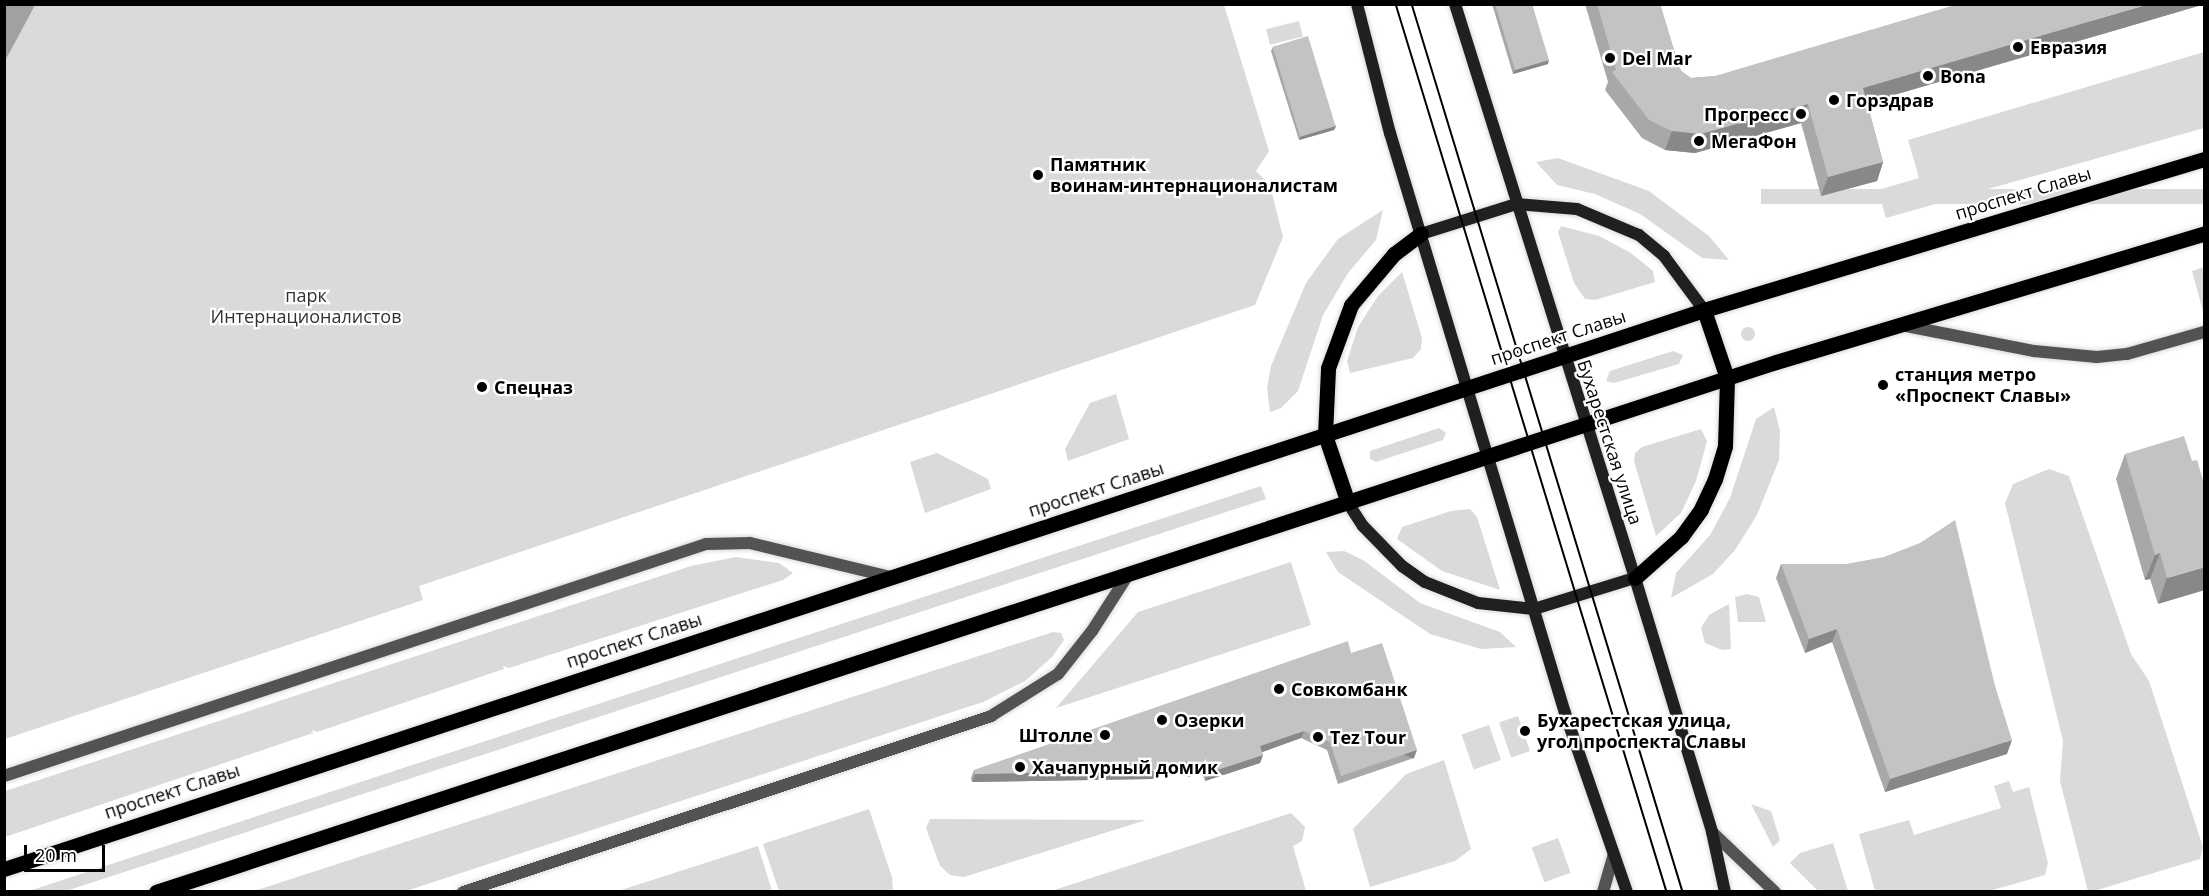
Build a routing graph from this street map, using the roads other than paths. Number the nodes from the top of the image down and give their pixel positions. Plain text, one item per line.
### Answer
1 (1358, 4) edge
2 (1455, 4) edge
3 (2205, 159) edge
4 (1516, 204) junction
5 (1421, 234) junction
6 (2205, 234) edge
7 (1704, 310) junction
8 (1900, 324) junction
9 (2205, 332) edge
10 (1563, 355) junction
11 (1726, 378) junction
12 (1469, 387) junction
13 (1586, 424) junction
14 (1325, 435) junction
15 (1489, 456) junction
16 (1348, 503) junction
17 (1128, 575) junction
18 (891, 576) junction
19 (1635, 578) junction
20 (1534, 609) junction
21 (4, 776) edge
22 (1712, 832) junction
23 (1613, 856) junction
24 (4, 869) edge
25 (156, 891) edge
26 (463, 891) edge
27 (1603, 891) edge
28 (1627, 891) edge
29 (1725, 891) edge
30 (1775, 891) edge

1 - 5 main road
2 - 4 main road, Бухарестская улица
3 - 7 main road, проспект Славы
4 - 5 main road
4 - 7 main road
4 - 10 main road, Бухарестская улица
5 - 12 main road
5 - 14 main road
6 - 8 main road
7 - 10 main road, проспект Славы
7 - 11 main road
8 - 9 street
8 - 11 main road
10 - 12 main road, проспект Славы
10 - 13 main road, Бухарестская улица
11 - 13 main road
11 - 19 main road
12 - 14 main road, проспект Славы
12 - 15 main road
13 - 15 main road
13 - 19 main road, Бухарестская улица
14 - 16 main road
14 - 18 main road, проспект Славы
15 - 16 main road
15 - 20 main road
16 - 17 main road
16 - 20 main road
17 - 25 main road
17 - 26 street
18 - 21 street
18 - 24 main road, проспект Славы
19 - 20 main road
19 - 22 main road, Бухарестская улица
20 - 23 main road
22 - 29 main road, Бухарестская улица
22 - 30 street
23 - 27 street
23 - 28 main road

